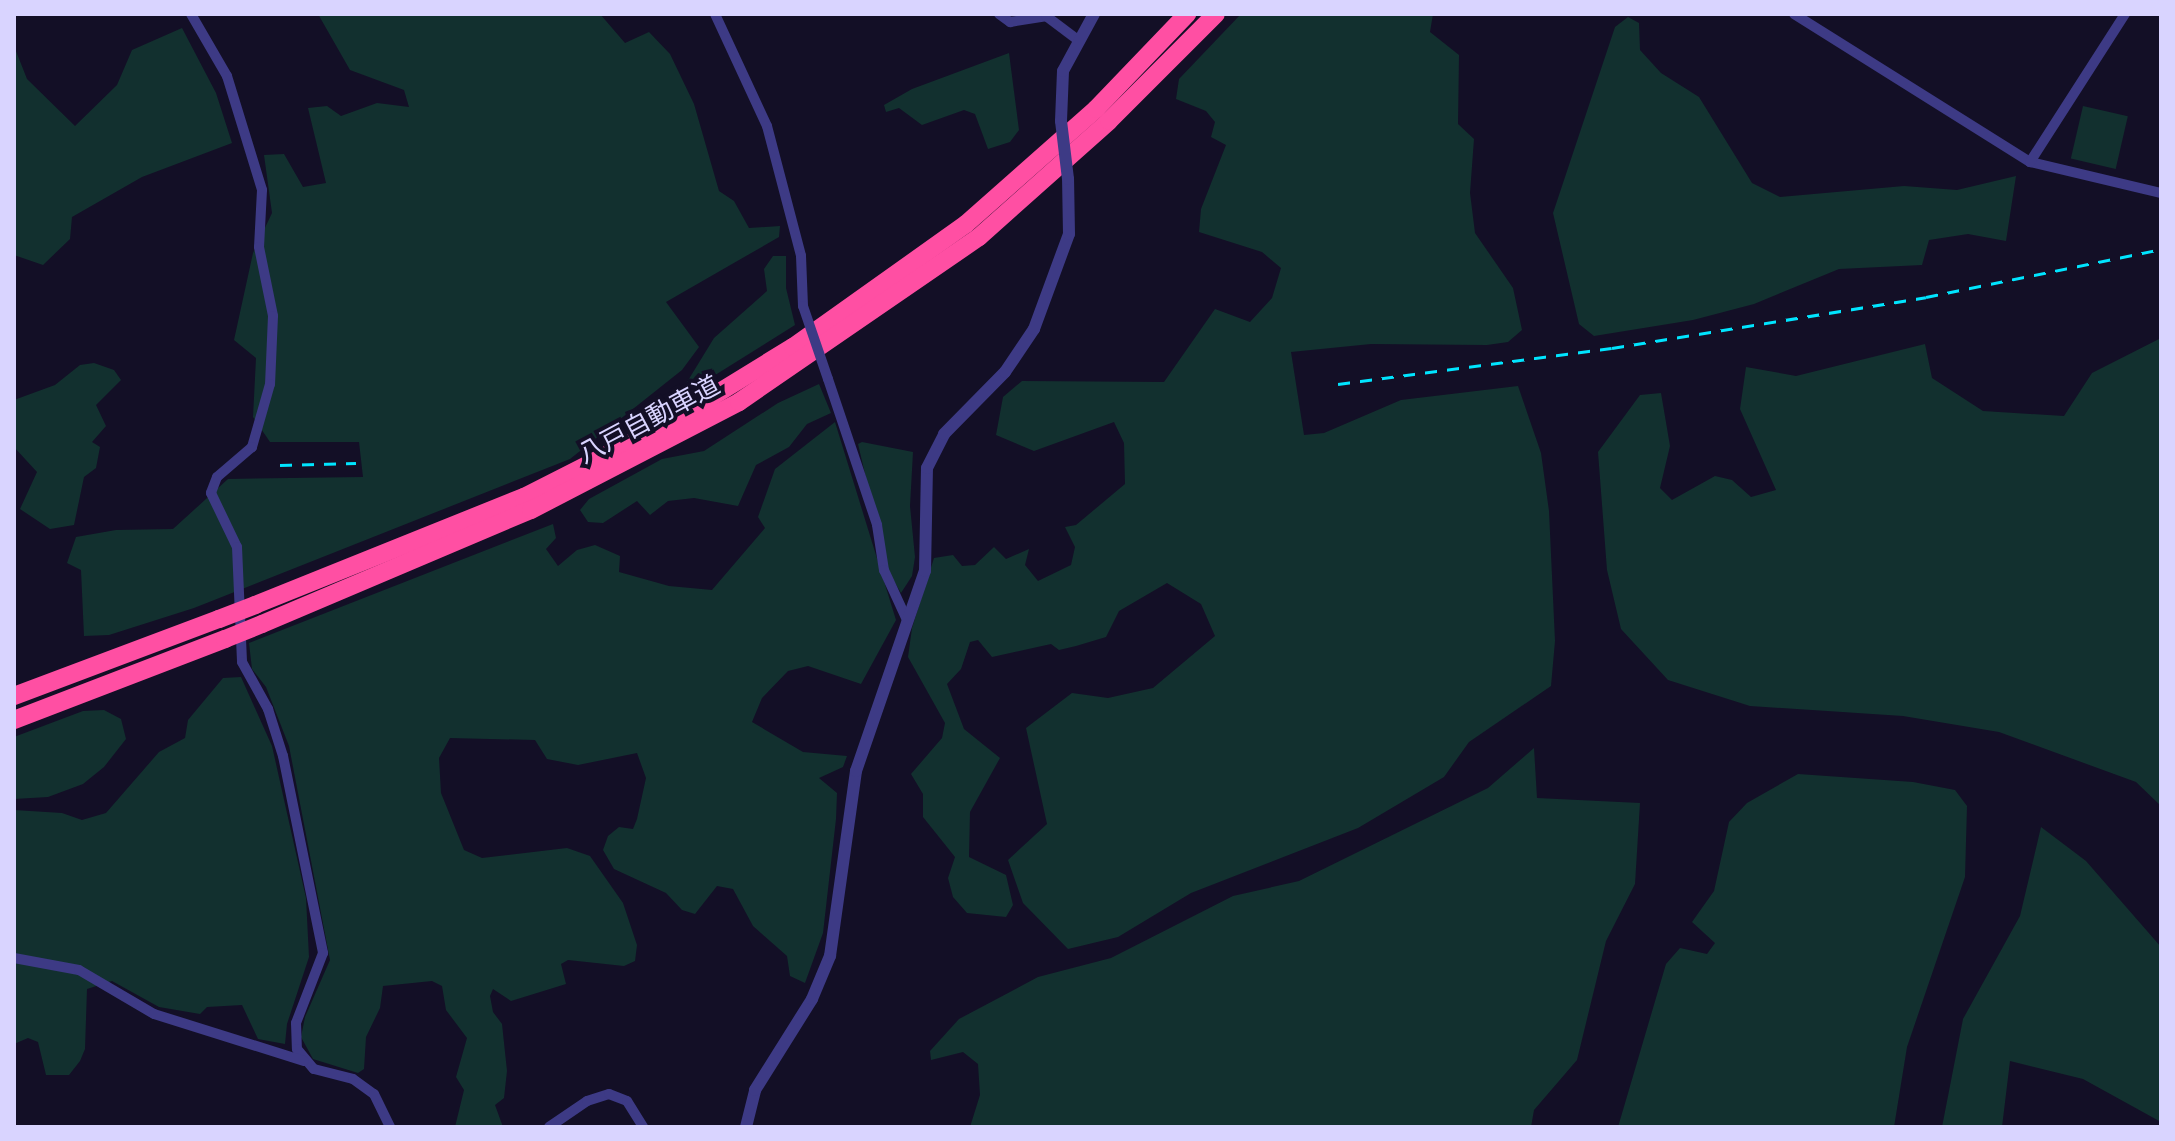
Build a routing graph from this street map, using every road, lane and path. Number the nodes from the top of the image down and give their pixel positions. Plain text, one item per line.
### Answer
1 (191, 14) edge
2 (715, 14) edge
3 (999, 14) edge
4 (1094, 14) edge
5 (1187, 14) edge
6 (1216, 14) edge
7 (1794, 14) edge
8 (2125, 14) edge
9 (1078, 40) junction
10 (2030, 162) junction
11 (2161, 193) edge
12 (907, 620) junction
13 (14, 696) edge
14 (14, 720) edge
15 (14, 958) edge
16 (304, 1061) junction
17 (390, 1127) edge
18 (549, 1127) edge
19 (643, 1127) edge
20 (746, 1127) edge

1 - 16 street
2 - 12 street, bridge
3 - 9 street
4 - 9 street
5 - 13 highway, 八戸自動車道, bridge
6 - 14 highway, 八戸自動車道, bridge
7 - 10 street
8 - 10 street
9 - 12 street, bridge
10 - 11 street
12 - 20 street
15 - 16 street
16 - 17 street
18 - 19 street

